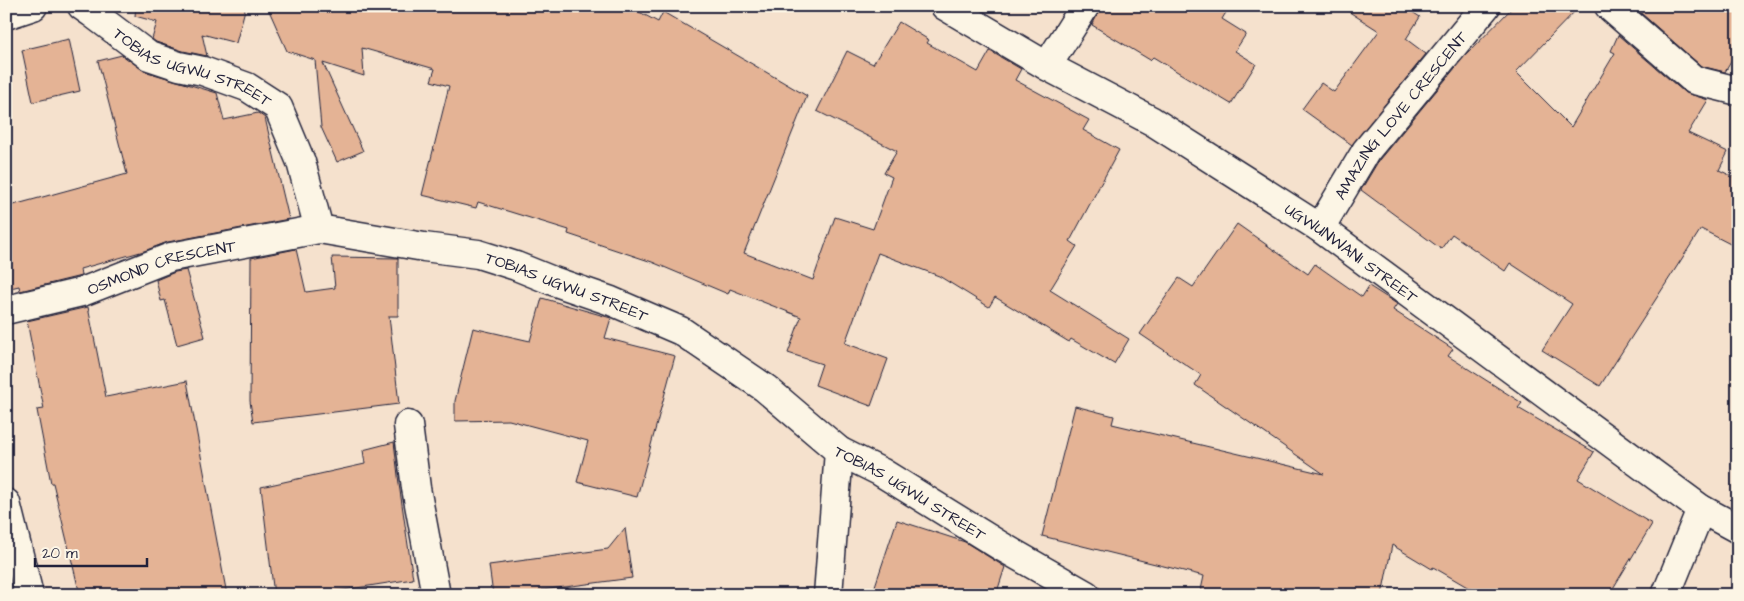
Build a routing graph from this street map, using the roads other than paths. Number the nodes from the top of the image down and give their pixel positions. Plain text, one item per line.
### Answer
1 (33, 6) edge
2 (82, 6) edge
3 (945, 6) edge
4 (1085, 6) edge
5 (1486, 6) edge
6 (1609, 6) edge
7 (6, 15) edge
8 (1047, 66) junction
9 (1738, 91) edge
10 (1320, 228) junction
11 (319, 229) junction
12 (6, 310) edge
13 (408, 425) dead end
14 (839, 451) junction
15 (6, 503) edge
16 (1701, 509) junction
17 (1738, 530) edge
18 (29, 595) edge
19 (436, 595) edge
20 (828, 595) edge
21 (1086, 595) edge
22 (1666, 595) edge

1 - 7 street
2 - 11 street, TOBIAS UGWU STREET
3 - 8 street, UGWUNWANI STREET
4 - 8 street
5 - 10 street, AMAZING LOVE CRESCENT
6 - 9 street
8 - 10 street, UGWUNWANI STREET
10 - 16 street, UGWUNWANI STREET
11 - 12 street, OSMOND CRESCENT
11 - 14 street, TOBIAS UGWU STREET
13 - 19 street
14 - 20 street
14 - 21 street, TOBIAS UGWU STREET
15 - 18 street
16 - 17 street, UGWUNWANI STREET
16 - 22 street

